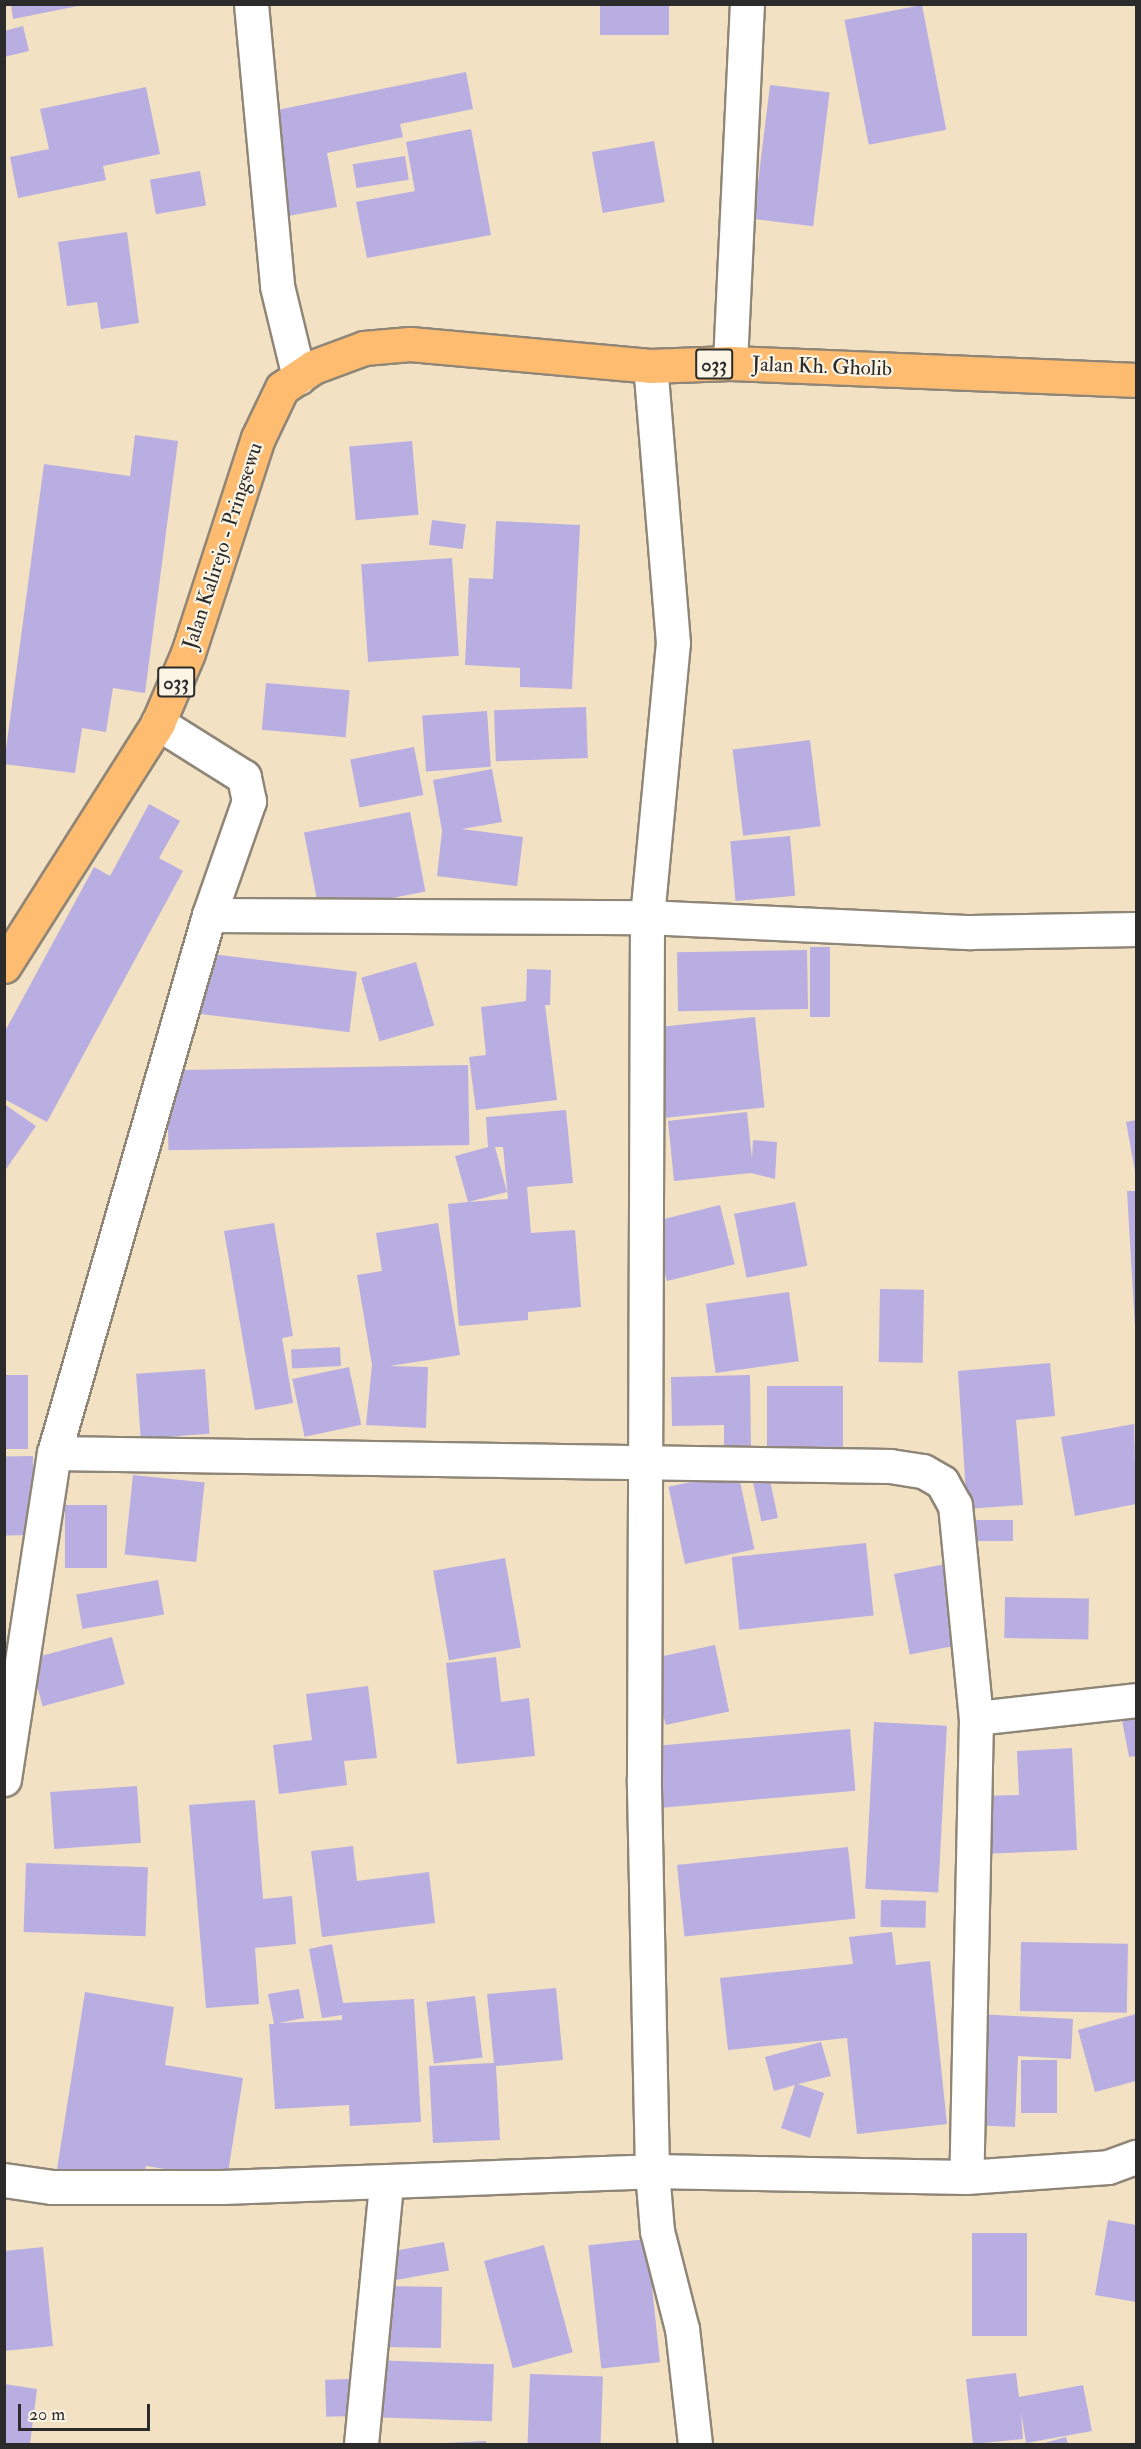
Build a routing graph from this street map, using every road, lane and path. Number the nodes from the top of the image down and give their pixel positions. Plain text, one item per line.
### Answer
1 (251, 4) edge
2 (747, 4) edge
3 (730, 363) junction
4 (650, 366) junction
5 (299, 377) junction
6 (1137, 380) edge
7 (158, 723) junction
8 (208, 915) junction
9 (647, 917) junction
10 (1137, 929) edge
11 (4, 966) edge
12 (54, 1453) junction
13 (646, 1467) junction
14 (1137, 1700) edge
15 (976, 1718) junction
16 (4, 1779) edge
17 (1137, 2157) edge
18 (652, 2170) junction
19 (966, 2177) junction
20 (4, 2180) edge
21 (386, 2183) junction
22 (362, 2445) edge
23 (695, 2445) edge

1 - 5 street
2 - 3 street
3 - 4 main road, Jalan Kh. Gholib / 033
3 - 6 main road, Jalan Kh. Gholib / 033
4 - 5 main road, Jalan Kh. Gholib / 033
4 - 9 street
5 - 7 main road, Jalan Kalirejo - Pringsewu / 033
7 - 8 street
7 - 11 main road, Jalan Kalirejo - Pringsewu / 033
8 - 9 street
8 - 12 street
9 - 10 street
9 - 13 street
12 - 13 street
12 - 16 street
13 - 15 street
13 - 18 street
14 - 15 street
15 - 19 street
17 - 19 street
18 - 19 street
18 - 21 street
18 - 23 street
20 - 21 street
21 - 22 street

